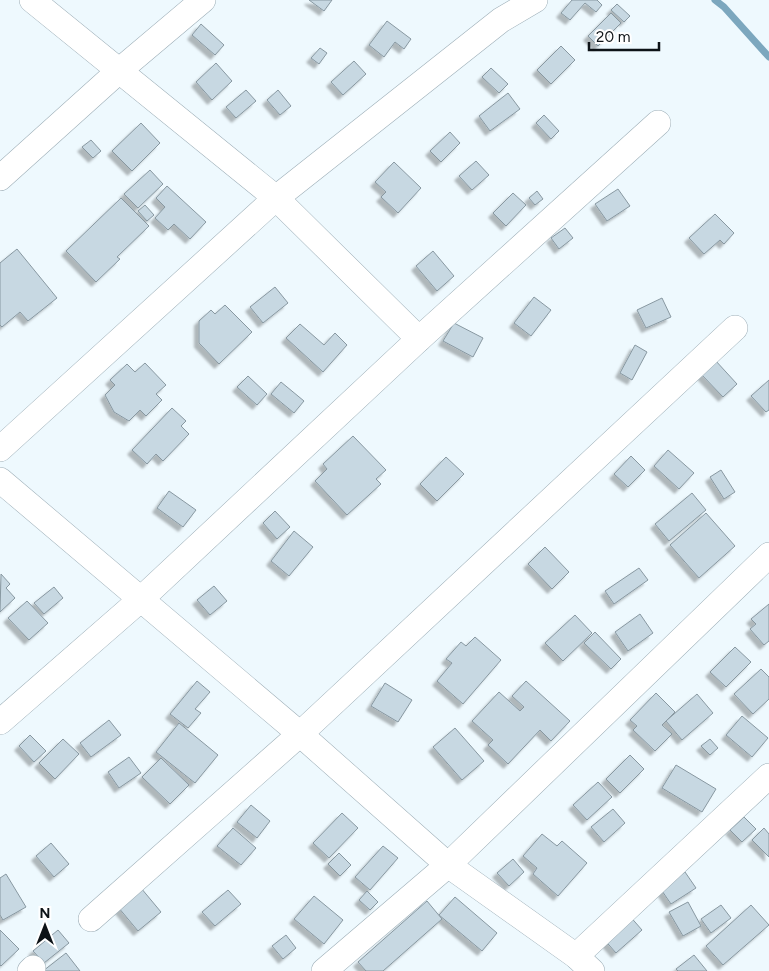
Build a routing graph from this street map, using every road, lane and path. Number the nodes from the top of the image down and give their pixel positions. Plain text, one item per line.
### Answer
1 (32, 0) edge
2 (203, 0) edge
3 (535, 0) edge
4 (120, 70) junction
5 (658, 123) dead end
6 (0, 178) edge
7 (276, 198) junction
8 (735, 328) dead end
9 (420, 339) junction
10 (0, 449) edge
11 (0, 480) edge
12 (769, 555) edge
13 (140, 600) junction
14 (0, 722) edge
15 (300, 734) junction
16 (769, 776) edge
17 (448, 865) junction
18 (91, 920) dead end
19 (584, 964) edge
20 (324, 971) edge

1 - 4 street
2 - 4 street
3 - 7 street
4 - 6 street
4 - 7 street
5 - 9 street
7 - 9 street
7 - 10 street
8 - 15 street
9 - 13 street
11 - 13 street
12 - 17 street
13 - 14 street
13 - 15 street
15 - 17 street
15 - 18 street
16 - 19 street
17 - 19 street
17 - 20 street

